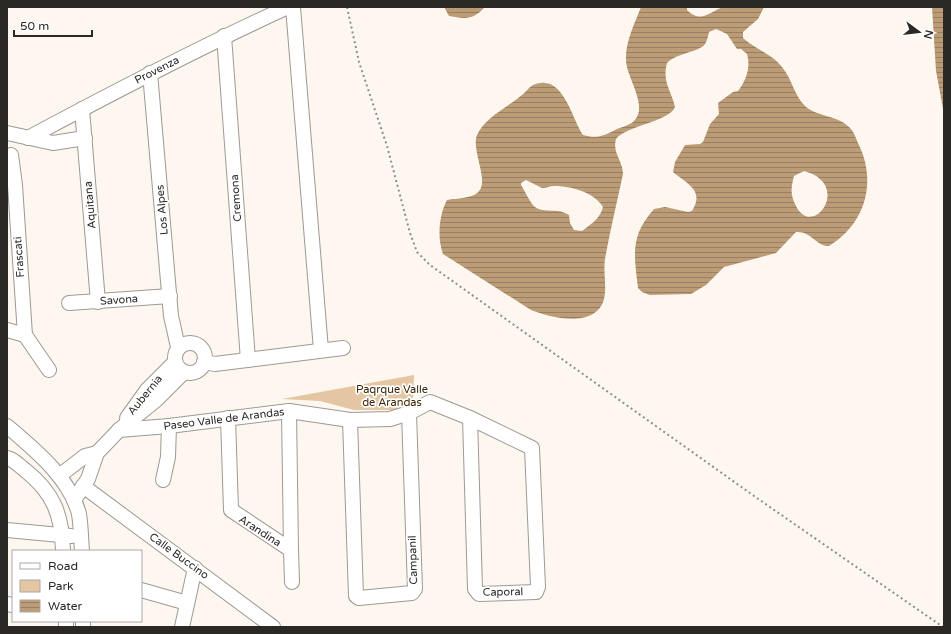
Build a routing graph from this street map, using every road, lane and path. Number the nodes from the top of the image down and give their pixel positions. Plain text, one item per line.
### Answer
1 (288, 7) edge
2 (293, 7) edge
3 (347, 7) edge
4 (224, 36) junction
5 (150, 73) junction
6 (82, 109) junction
7 (7, 133) edge
8 (28, 138) junction
9 (85, 138) junction
10 (11, 155) dead end
11 (11, 178) edge
12 (13, 253) edge
13 (170, 296) junction
14 (98, 302) junction
15 (69, 303) dead end
16 (7, 330) edge
17 (25, 335) junction
18 (178, 347) junction
19 (343, 348) dead end
20 (321, 350) junction
21 (248, 360) junction
22 (204, 362) junction
23 (179, 367) junction
24 (48, 370) dead end
25 (289, 411) junction
26 (409, 413) junction
27 (228, 418) junction
28 (470, 418) junction
29 (350, 420) junction
30 (7, 426) edge
31 (169, 426) junction
32 (119, 430) junction
33 (26, 442) junction
34 (532, 448) joint
35 (97, 453) junction
36 (9, 458) edge
37 (59, 476) junction
38 (163, 480) dead end
39 (83, 486) junction
40 (74, 500) junction
41 (7, 530) edge
42 (57, 534) junction
43 (81, 537) junction
44 (63, 550) edge
45 (82, 550) edge
46 (291, 550) junction
47 (195, 568) junction
48 (292, 582) dead end
49 (142, 590) edge
50 (188, 602) junction
51 (258, 621) edge
52 (182, 627) edge
53 (274, 627) edge
54 (943, 627) edge

1 - 4 street, Provenza
2 - 20 street
3 - 54 path
4 - 5 street, Provenza
4 - 21 street, Cremona
5 - 6 street, Provenza
5 - 13 street, Los Alpes
6 - 8 street, Provenza
6 - 9 street, Aquitana
7 - 8 street
8 - 9 street
9 - 14 street, Aquitana
10 - 11 street, Frascati
11 - 12 street, Frascati
12 - 17 street, Frascati
13 - 14 street, Savona
13 - 18 street, Los Alpes
14 - 15 street, Savona
16 - 17 street
17 - 24 street, Frascati
18 - 22 street
18 - 23 street
19 - 20 street
20 - 21 street
21 - 22 street
22 - 23 street
23 - 32 street, Aubernia
25 - 27 street, Paseo Valle de Arandas
25 - 29 street, Paseo Valle de Arandas
25 - 46 street, Arandina
26 - 28 street, Paseo Valle de Arandas
26 - 29 street, Paseo Valle de Arandas
26 - 29 street, Campanil
27 - 31 street, Paseo Valle de Arandas
27 - 46 street, Arandina
28 - 34 street, Paseo Valle de Arandas
28 - 34 street, Caporal
30 - 33 street
31 - 32 street, Paseo Valle de Arandas
31 - 38 street
32 - 35 street, Aubernia
33 - 36 street
33 - 37 street
35 - 37 street, Aubernia
35 - 39 street, Aubernia
36 - 42 street
37 - 40 street
39 - 40 street, Aubernia
39 - 47 street, Calle Buccino
40 - 43 street
41 - 42 street
42 - 43 street
42 - 44 street
43 - 45 street
46 - 48 street
47 - 50 street
47 - 51 street, Calle Buccino
49 - 50 street
50 - 52 street
51 - 53 street, Calle Buccino

